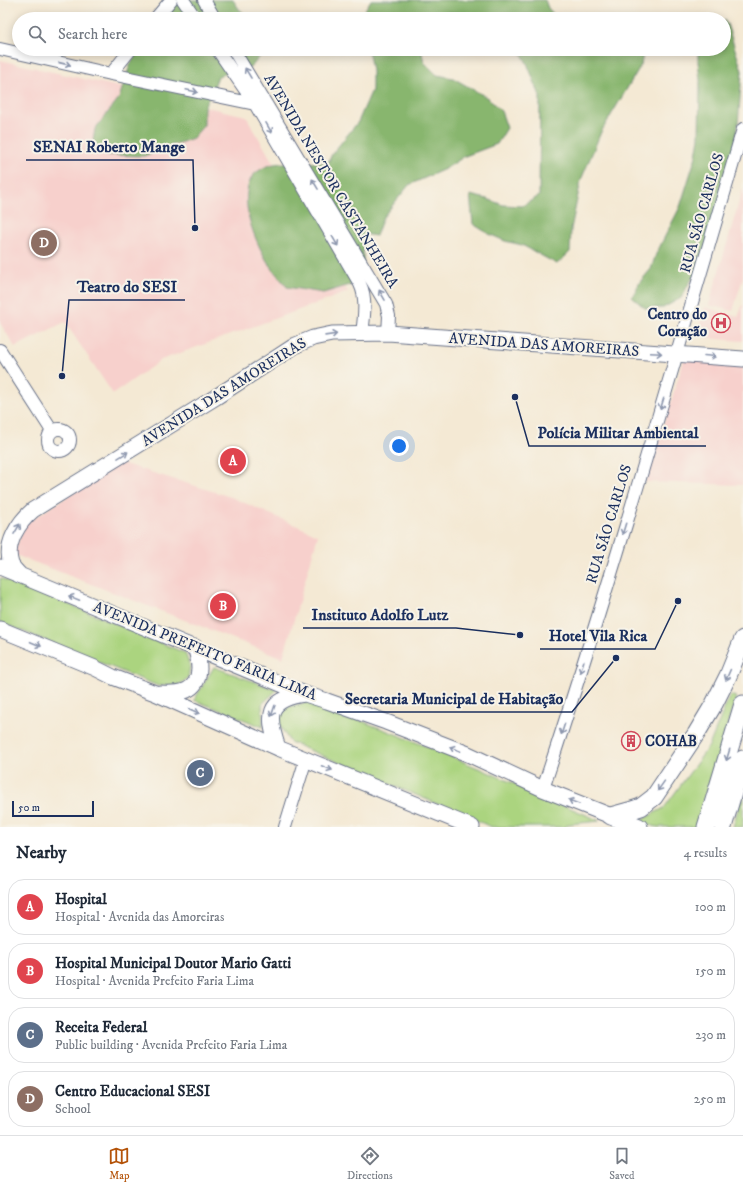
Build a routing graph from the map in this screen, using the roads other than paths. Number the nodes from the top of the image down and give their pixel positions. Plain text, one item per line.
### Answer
1 (170, 0) edge
2 (183, 0) edge
3 (204, 0) edge
4 (161, 12) edge
5 (191, 12) edge
6 (211, 12) edge
7 (0, 49) edge
8 (12, 52) edge
9 (31, 56) edge
10 (126, 56) edge
11 (222, 56) edge
12 (238, 56) edge
13 (111, 74) junction
14 (255, 104) junction
15 (743, 129) edge
16 (388, 333) junction
17 (362, 334) junction
18 (0, 350) edge
19 (677, 354) junction
20 (743, 359) edge
21 (52, 431) dead end
22 (0, 567) edge
23 (21, 576) junction
24 (0, 629) edge
25 (743, 639) edge
26 (195, 648) junction
27 (155, 693) junction
28 (305, 694) junction
29 (743, 704) edge
30 (278, 748) junction
31 (743, 759) edge
32 (306, 760) junction
33 (543, 789) junction
34 (611, 816) junction
35 (715, 826) edge
36 (285, 827) edge
37 (472, 827) edge
38 (639, 827) edge

1 - 4 street
2 - 5 street
3 - 6 street
7 -> 8 street
9 -> 13 street
10 - 13 street
11 - 14 street, AVENIDA NESTOR CASTANHEIRA
16 -> 12 street, AVENIDA NESTOR CASTANHEIRA
13 -> 14 street
14 -> 17 street, AVENIDA NESTOR CASTANHEIRA
15 - 19 street, RUA SÃO CARLOS
16 - 17 main road, AVENIDA DAS AMOREIRAS
16 -> 19 main road, AVENIDA DAS AMOREIRAS
23 -> 17 main road, AVENIDA DAS AMOREIRAS
18 - 21 street
19 -> 20 main road, AVENIDA DAS AMOREIRAS
19 -> 33 street, RUA SÃO CARLOS
22 - 23 main road, AVENIDA PREFEITO FARIA LIMA
26 -> 23 main road, AVENIDA PREFEITO FARIA LIMA
24 -> 27 main road
25 -> 34 highway
26 - 27 main road
26 - 28 main road, AVENIDA PREFEITO FARIA LIMA
27 -> 30 main road
28 -> 30 main road
33 -> 28 main road, AVENIDA PREFEITO FARIA LIMA
29 -> 35 highway
30 - 32 main road
31 - 35 highway
32 - 36 street
32 -> 37 main road
34 -> 33 main road, AVENIDA PREFEITO FARIA LIMA
34 - 38 highway

